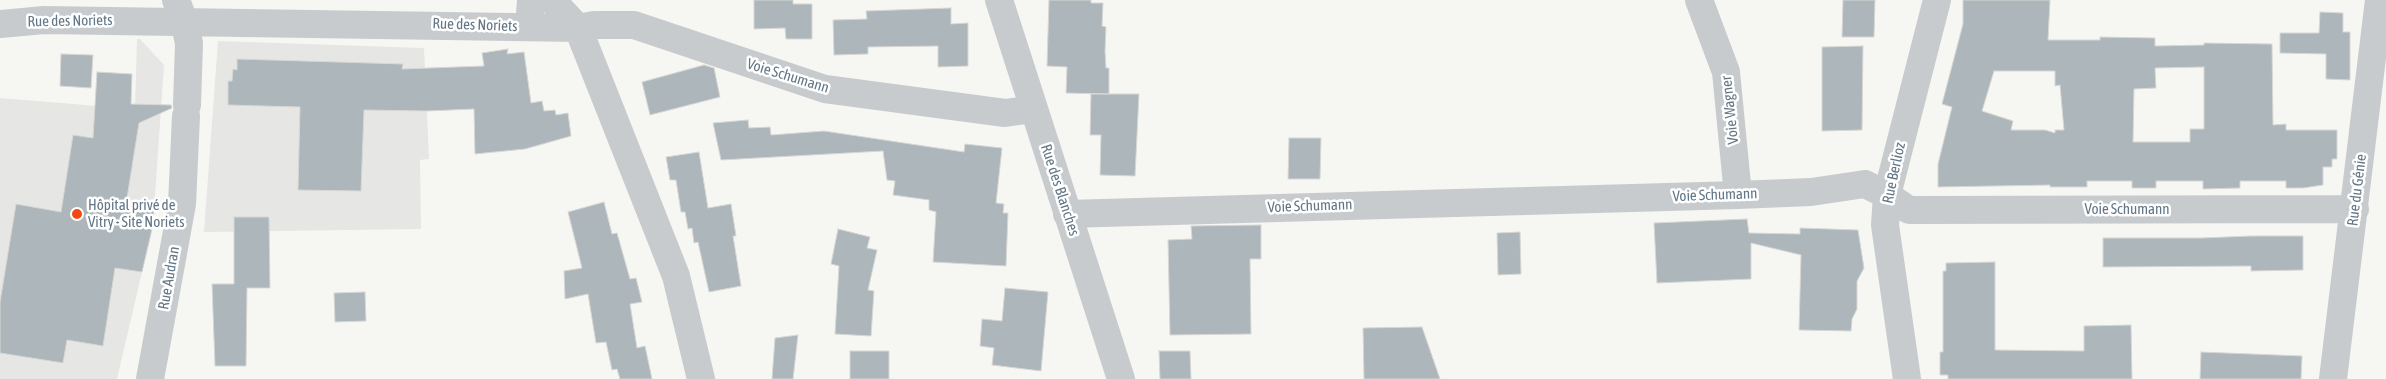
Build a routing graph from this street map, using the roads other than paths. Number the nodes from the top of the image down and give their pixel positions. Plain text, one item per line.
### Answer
1 (531, 0) edge
2 (552, 0) edge
3 (999, 0) edge
4 (1699, 0) edge
5 (1937, 0) edge
6 (2379, 0) edge
7 (180, 11) edge
8 (0, 24) edge
9 (529, 27) junction
10 (578, 28) junction
11 (1033, 110) junction
12 (1738, 195) junction
13 (1886, 195) junction
14 (2355, 209) junction
15 (1067, 214) junction
16 (150, 379) edge
17 (701, 379) edge
18 (1121, 379) edge
19 (1907, 379) edge
20 (2333, 379) edge

1 - 9 street
2 - 10 street
3 - 11 street, Rue des Blanches
4 - 12 street, Voie Wagner
5 - 13 street, Rue Berlioz
6 - 14 street, Rue du Génie
7 - 8 street, Rue des Noriets
7 - 9 street, Rue des Noriets
7 - 16 street, Rue Audran
9 - 10 street, Rue des Noriets
10 - 11 street, Voie Schumann
10 - 17 street
11 - 15 street, Rue des Blanches
12 - 13 street, Voie Schumann
12 - 15 street, Voie Schumann
13 - 14 street, Voie Schumann
13 - 19 street, Rue Berlioz
14 - 20 street, Rue du Génie
15 - 18 street, Rue des Blanches

